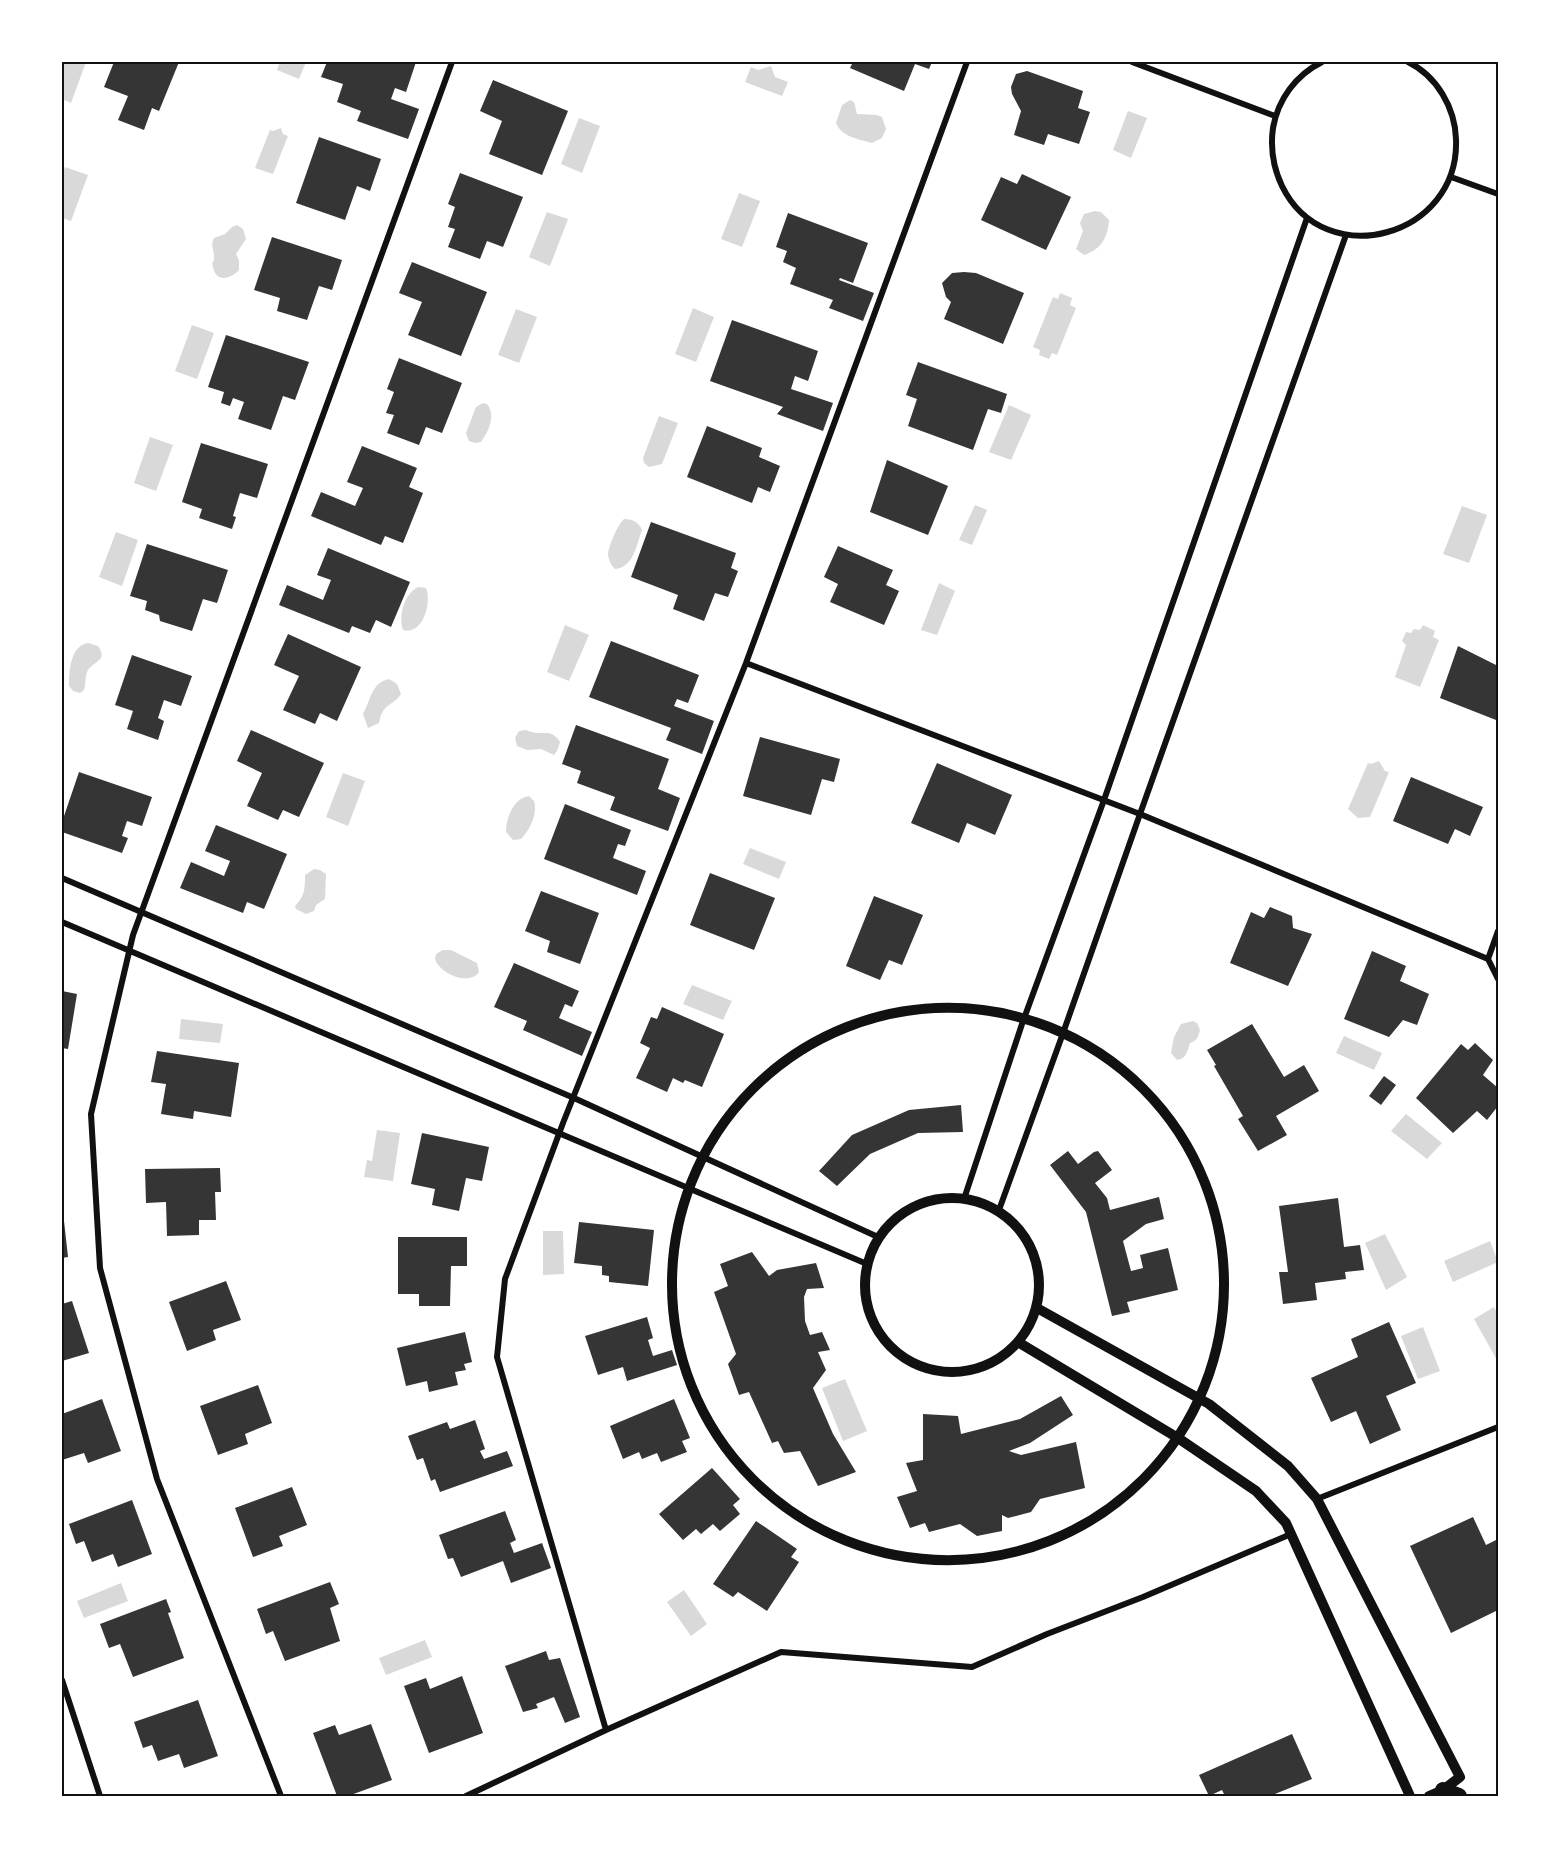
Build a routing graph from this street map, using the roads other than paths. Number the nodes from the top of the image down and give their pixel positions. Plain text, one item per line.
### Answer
1 (452, 62) edge
2 (967, 62) edge
3 (1132, 62) edge
4 (1322, 62) edge
5 (1408, 62) edge
6 (1275, 116) junction
7 (1451, 177) junction
8 (1498, 194) edge
9 (1307, 218) junction
10 (1346, 235) junction
11 (746, 663) junction
12 (1104, 800) junction
13 (1140, 814) junction
14 (62, 878) edge
15 (141, 912) junction
16 (62, 922) edge
17 (1498, 931) edge
18 (129, 950) junction
19 (1488, 959) junction
20 (1498, 979) edge
21 (1022, 1024) junction
22 (1062, 1036) junction
23 (574, 1098) junction
24 (559, 1134) junction
25 (700, 1157) junction
26 (687, 1187) junction
27 (964, 1199) junction
28 (999, 1210) junction
29 (878, 1237) junction
30 (867, 1264) junction
31 (1037, 1308) junction
32 (1018, 1342) junction
33 (1204, 1400) junction
34 (1498, 1427) edge
35 (1178, 1438) junction
36 (1317, 1499) junction
37 (1292, 1533) junction
38 (62, 1680) edge
39 (606, 1730) junction
40 (1436, 1793) edge
41 (100, 1797) edge
42 (281, 1797) edge
43 (466, 1797) edge
44 (1410, 1797) edge
45 (1459, 1797) edge

1 - 15 street
2 - 11 street
3 - 6 street
4 - 6 street
5 - 7 street
6 - 9 street
7 - 8 street
7 - 10 street
9 - 10 street
9 - 12 street
10 - 13 street
11 - 12 street
11 - 23 street
12 - 13 street
12 - 21 street
13 - 19 street
13 - 22 street
14 - 15 street
15 - 18 street
15 - 23 street
16 - 18 street
17 - 19 street
18 - 24 street
18 - 42 street
19 - 20 street
21 - 22 street
21 - 25 street
21 - 27 street
22 - 28 street
22 - 33 street
23 - 24 street
23 - 25 street
24 - 26 street
24 - 39 street
25 - 26 street
25 - 29 street
26 - 30 street
26 - 35 street
27 - 28 street
27 - 29 street
28 - 31 street
29 - 30 street
30 - 32 street
31 - 32 street
31 - 33 street
32 - 35 street
33 - 35 street
33 - 36 street
34 - 36 street
35 - 37 street
36 - 40 street
37 - 39 street
37 - 44 street
38 - 41 street
39 - 43 street
40 - 45 highway

